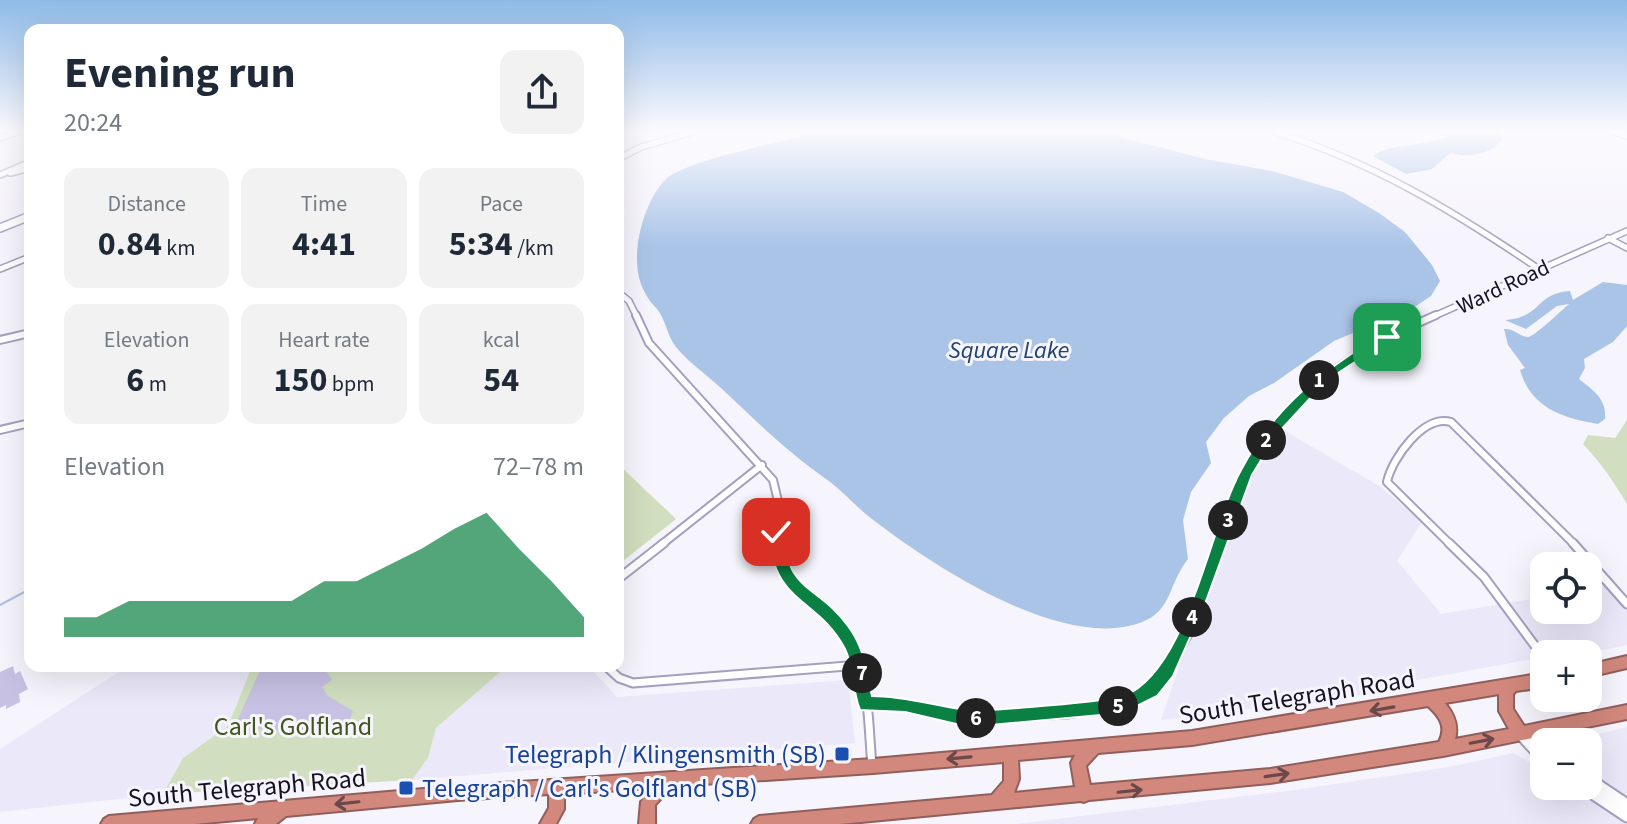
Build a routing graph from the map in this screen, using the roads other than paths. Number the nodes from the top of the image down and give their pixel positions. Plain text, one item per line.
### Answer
1 (1379, 170) edge
2 (24, 218) edge
3 (0, 228) edge
4 (1627, 231) edge
5 (1608, 238) junction
6 (1627, 248) edge
7 (24, 259) edge
8 (0, 269) edge
9 (1539, 269) junction
10 (624, 297) edge
11 (24, 334) edge
12 (0, 340) edge
13 (24, 424) edge
14 (0, 430) edge
15 (762, 465) junction
16 (624, 574) edge
17 (1627, 604) edge
18 (1531, 640) edge
19 (1627, 662) edge
20 (860, 665) junction
21 (1602, 668) edge
22 (612, 672) edge
23 (1530, 683) edge
24 (1512, 686) junction
25 (1432, 700) junction
26 (866, 704) junction
27 (1627, 712) edge
28 (1571, 728) edge
29 (1521, 734) junction
30 (1530, 735) edge
31 (1530, 744) edge
32 (1093, 748) junction
33 (1443, 749) junction
34 (1009, 754) junction
35 (873, 766) junction
36 (668, 780) junction
37 (557, 787) junction
38 (1602, 791) edge
39 (1084, 795) junction
40 (1602, 798) edge
41 (996, 801) junction
42 (284, 809) junction
43 (1627, 812) edge
44 (192, 820) edge
45 (109, 824) edge
46 (263, 824) edge
47 (548, 824) edge
48 (647, 824) edge
49 (759, 824) edge

1 - 9 street
2 - 3 street
4 - 5 street, Ward Road
5 - 6 street
5 - 9 street, Ward Road
7 - 8 street
9 - 26 street, Ward Road
10 - 15 street
11 - 12 street
13 - 14 street
15 - 16 street
15 - 20 street
17 - 18 street
19 - 21 highway
20 - 22 street
20 - 26 street
23 - 24 highway, South Telegraph Road
24 - 25 highway, South Telegraph Road
24 - 29 highway
25 -> 32 highway, South Telegraph Road
25 - 33 highway
26 - 35 street
27 - 28 highway
29 - 30 highway
29 - 31 street
33 -> 29 highway
32 - 34 highway, South Telegraph Road
32 - 39 highway
39 -> 33 highway
34 -> 35 highway, South Telegraph Road
34 - 41 highway
35 - 36 highway, South Telegraph Road
36 - 37 highway, South Telegraph Road
36 - 48 highway
37 -> 42 highway, South Telegraph Road
37 - 47 highway
38 - 43 street
39 - 41 highway
40 - 43 street
41 - 49 highway
42 - 44 highway, South Telegraph Road
42 - 46 highway
44 - 45 highway, South Telegraph Road

